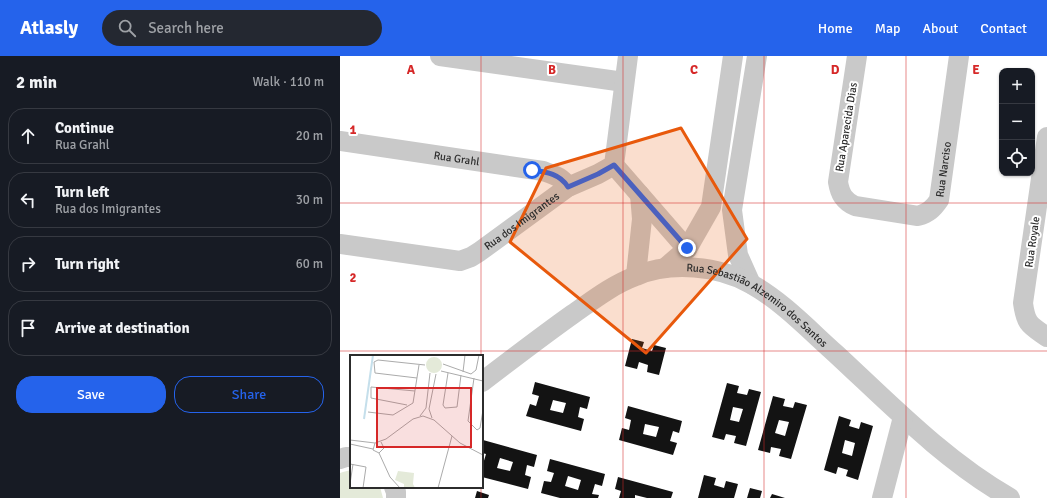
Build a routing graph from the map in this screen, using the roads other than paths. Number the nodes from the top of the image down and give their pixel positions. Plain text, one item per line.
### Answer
1 (440, 56) edge
2 (628, 56) edge
3 (733, 56) edge
4 (757, 56) edge
5 (857, 56) edge
6 (959, 56) edge
7 (624, 82) junction
8 (1047, 137) edge
9 (340, 141) edge
10 (614, 165) junction
11 (568, 187) junction
12 (640, 195) junction
13 (842, 197) joint
14 (340, 244) edge
15 (687, 248) junction
16 (665, 268) junction
17 (636, 275) junction
18 (751, 284) junction
19 (1047, 338) edge
20 (483, 381) edge
21 (903, 417) junction
22 (350, 457) edge
23 (340, 459) edge
24 (394, 488) edge
25 (396, 498) edge
26 (882, 498) edge
27 (1010, 498) edge

1 - 7 street
2 - 7 street
3 - 15 street
4 - 18 street
5 - 13 street, Rua Aparecida Dias
6 - 13 street, Rua Narciso
7 - 10 street
8 - 19 street, Rua Royale
9 - 11 street, Rua Grahl
10 - 11 street, Rua dos Imigrantes
10 - 12 street
11 - 14 street, Rua dos Imigrantes
12 - 15 street
12 - 17 street
15 - 16 street
16 - 17 street, Rua Sebastião Alzemiro dos Santos
16 - 18 street, Rua Sebastião Alzemiro dos Santos
17 - 20 street, Rua Sebastião Alzemiro dos Santos
18 - 21 street, Rua Sebastião Alzemiro dos Santos
21 - 26 street
21 - 27 street, Rua Sebastião Alzemiro dos Santos
22 - 23 street
24 - 25 street

